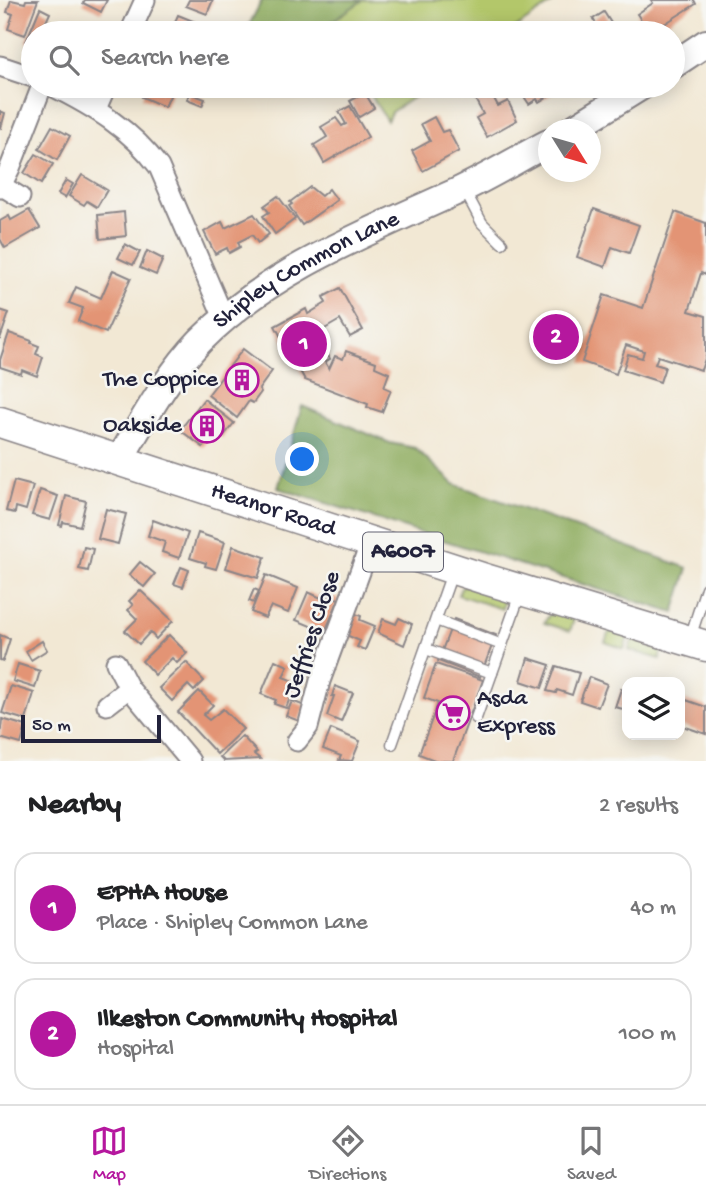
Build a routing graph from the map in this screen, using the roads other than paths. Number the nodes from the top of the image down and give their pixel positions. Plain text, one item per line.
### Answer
1 (145, 0) edge
2 (135, 21) edge
3 (706, 43) edge
4 (685, 57) edge
5 (0, 66) edge
6 (21, 73) edge
7 (37, 98) edge
8 (75, 98) edge
9 (101, 98) edge
10 (623, 98) edge
11 (96, 109) junction
12 (589, 119) edge
13 (538, 148) edge
14 (1, 187) edge
15 (463, 188) junction
16 (20, 197) dead end
17 (502, 243) dead end
18 (224, 318) junction
19 (0, 422) edge
20 (119, 460) junction
21 (371, 542) junction
22 (454, 568) junction
23 (706, 588) edge
24 (521, 590) junction
25 (436, 620) junction
26 (698, 643) edge
27 (502, 645) junction
28 (426, 649) junction
29 (116, 663) dead end
30 (492, 673) junction
31 (129, 688) junction
32 (107, 705) dead end
33 (476, 718) dead end
34 (297, 741) dead end
35 (392, 744) dead end
36 (190, 761) edge

1 - 2 street
3 - 4 street
5 - 6 street
7 - 14 street
8 - 11 street
9 - 11 street
10 - 12 street
11 - 18 street
13 - 15 street, Shipley Common Lane
14 - 16 street
15 - 17 lane
15 - 18 street, Shipley Common Lane
18 - 20 street, Shipley Common Lane
19 - 20 main road, Heanor Road / A6007
20 - 21 main road, Heanor Road / A6007
21 - 22 main road, Heanor Road / A6007
21 - 34 street, Jeffries Close
22 - 24 main road, Heanor Road / A6007
22 - 25 lane
23 - 26 lane
24 - 26 main road, Heanor Road / A6007
24 - 27 lane
25 - 27 lane
25 - 28 lane
27 - 30 lane
28 - 30 lane
28 - 35 lane
29 - 31 street
30 - 33 lane
31 - 32 street
31 - 36 street

